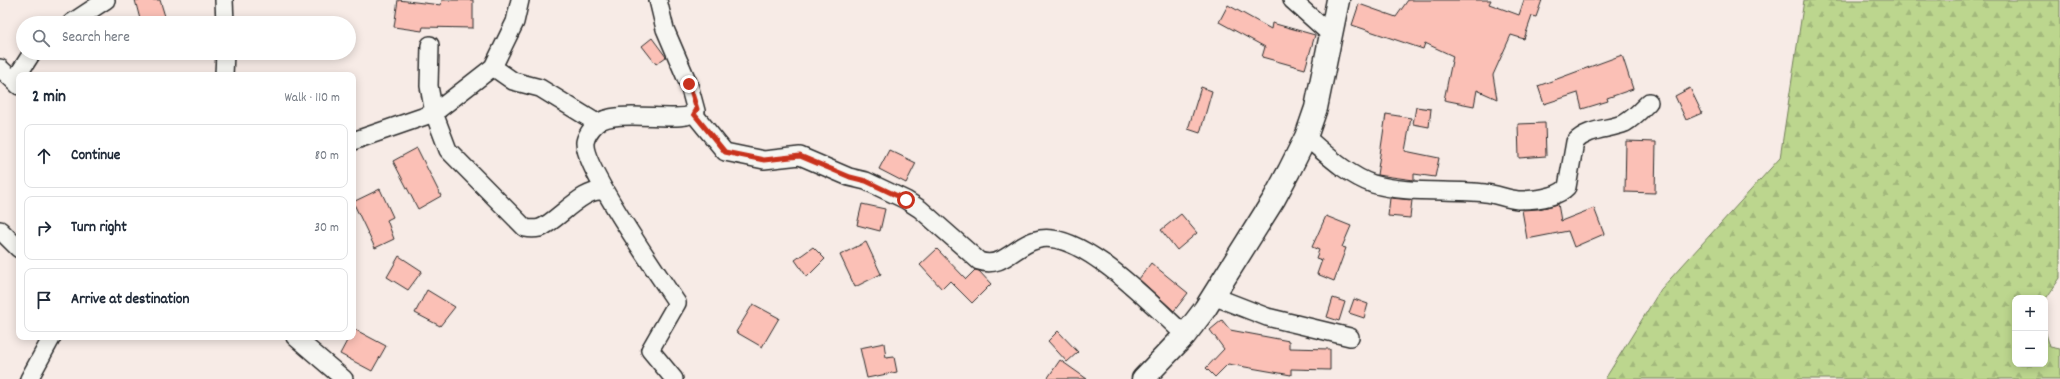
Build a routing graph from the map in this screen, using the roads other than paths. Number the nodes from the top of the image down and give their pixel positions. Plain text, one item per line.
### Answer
1 (106, 0) edge
2 (224, 0) edge
3 (520, 0) edge
4 (658, 0) edge
5 (1292, 0) edge
6 (1338, 0) edge
7 (82, 16) edge
8 (225, 16) edge
9 (1330, 34) junction
10 (430, 46) dead end
11 (29, 60) edge
12 (225, 60) edge
13 (493, 67) junction
14 (0, 68) edge
15 (23, 72) edge
16 (224, 72) edge
17 (16, 83) edge
18 (1649, 102) dead end
19 (434, 113) junction
20 (694, 114) junction
21 (597, 123) junction
22 (1306, 137) junction
23 (356, 140) edge
24 (605, 192) junction
25 (0, 230) edge
26 (16, 246) edge
27 (1213, 296) junction
28 (1185, 335) junction
29 (1350, 337) dead end
30 (50, 340) edge
31 (298, 340) edge
32 (29, 379) edge
33 (344, 379) edge
34 (674, 379) edge
35 (1142, 379) edge

1 - 7 street
2 - 8 street
3 - 13 street
4 - 20 street
5 - 9 street
6 - 9 street
9 - 22 street
10 - 19 street
11 - 15 street
12 - 16 street
13 - 19 street
13 - 21 street
14 - 17 street
18 - 22 street
19 - 23 street
19 - 24 street
20 - 21 street
20 - 28 street
21 - 24 street
22 - 27 street
24 - 34 street
25 - 26 street
27 - 28 street
27 - 29 street
28 - 35 street
30 - 32 street
31 - 33 street

